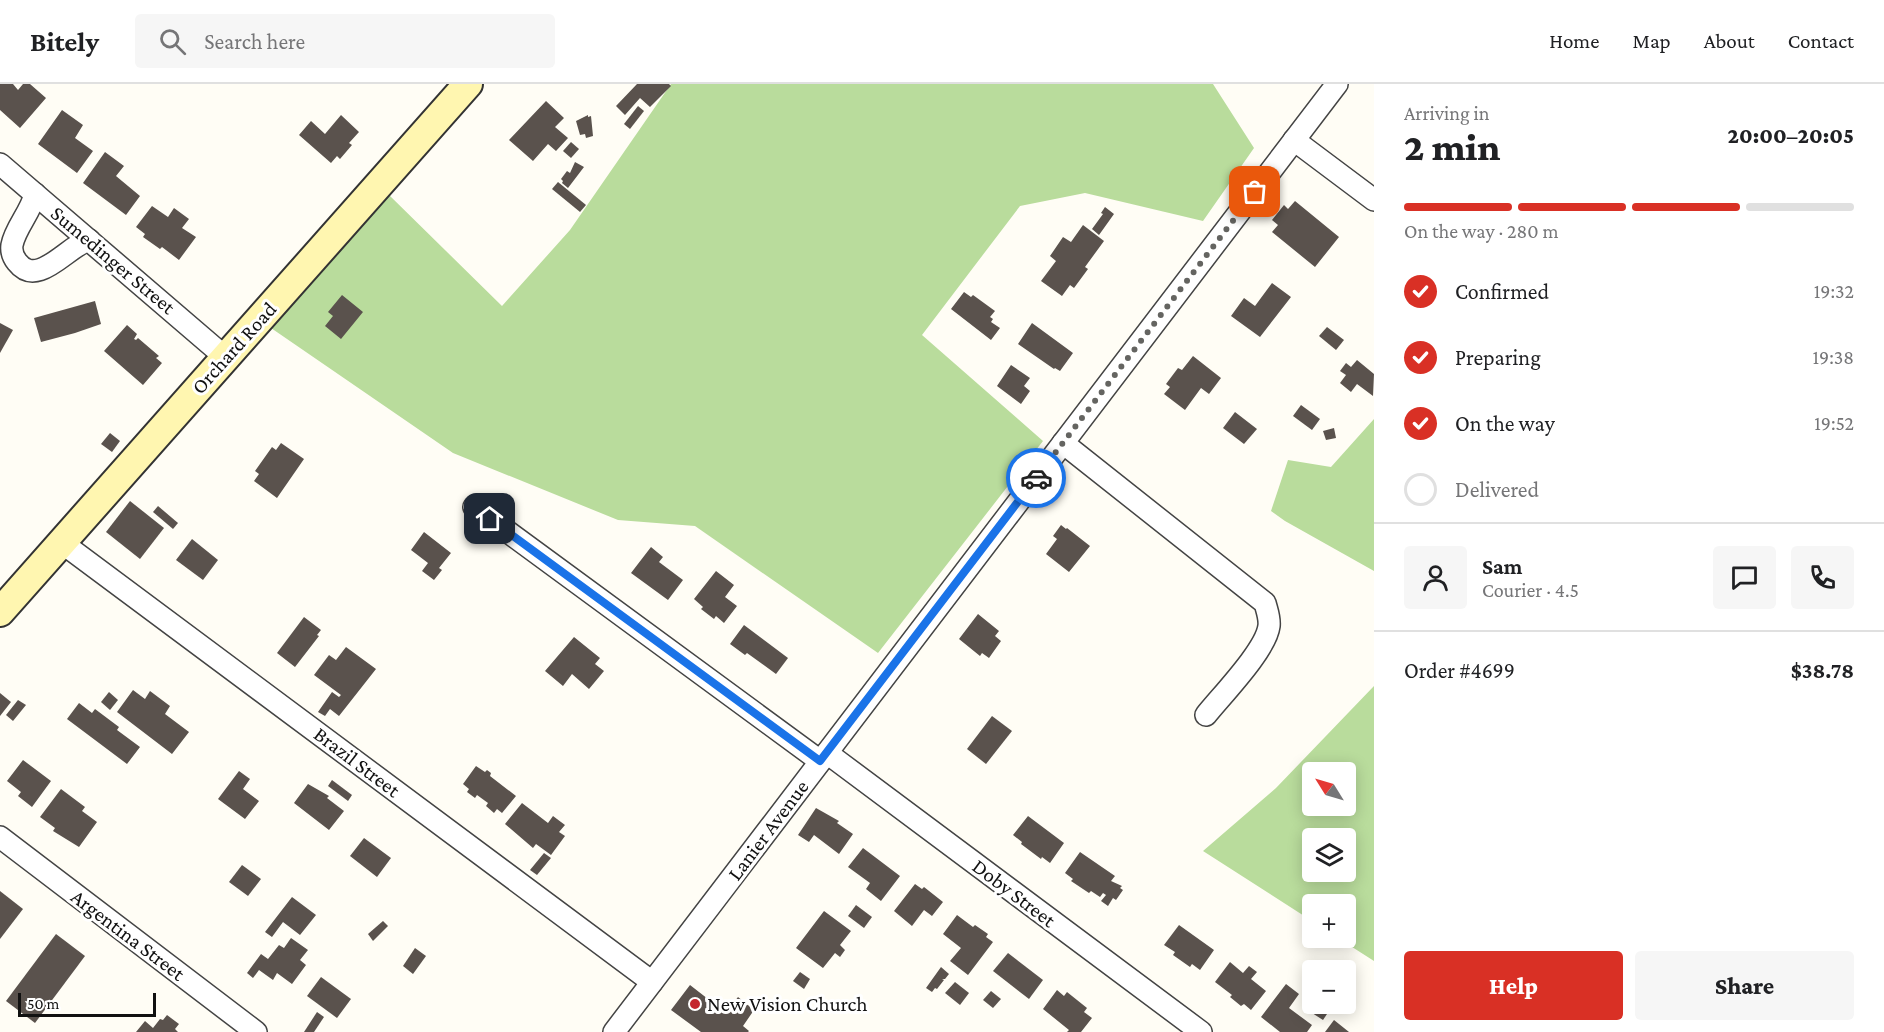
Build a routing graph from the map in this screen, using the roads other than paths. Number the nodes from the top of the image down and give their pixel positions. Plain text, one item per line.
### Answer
1 (468, 84) edge
2 (1337, 84) edge
3 (1294, 140) junction
4 (0, 164) edge
5 (35, 194) junction
6 (1374, 200) edge
7 (89, 240) junction
8 (225, 357) junction
9 (1063, 443) junction
10 (474, 507) dead end
11 (61, 542) junction
12 (0, 612) edge
13 (1206, 715) dead end
14 (823, 757) junction
15 (0, 837) edge
16 (652, 982) junction
17 (625, 1028) edge
18 (256, 1032) edge
19 (1201, 1032) edge

1 - 8 main road, Orchard Road
2 - 3 street, Lanier Avenue
3 - 6 street
3 - 9 street, Lanier Avenue
4 - 5 street, Sumedinger Street
5 - 7 street, Sumedinger Street
5 - 7 street
7 - 8 street, Sumedinger Street
8 - 11 main road, Orchard Road
9 - 13 street
9 - 14 street, Lanier Avenue
10 - 14 street, Doby Street
11 - 12 main road, Orchard Road
11 - 16 street, Brazil Street
14 - 16 street, Lanier Avenue
14 - 19 street, Doby Street
15 - 18 street, Argentina Street
16 - 17 street, Lanier Avenue

